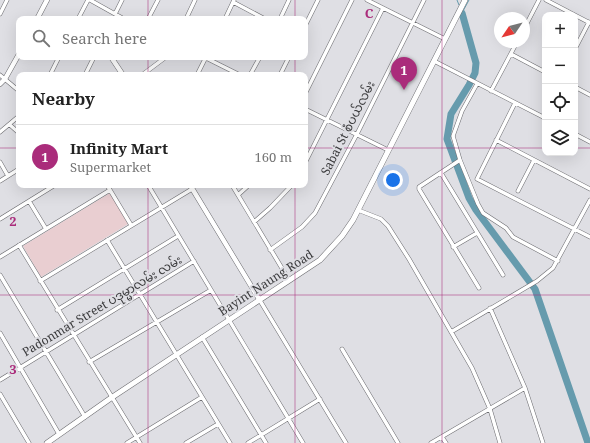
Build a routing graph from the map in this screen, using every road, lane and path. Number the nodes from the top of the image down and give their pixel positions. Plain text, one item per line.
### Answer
1 (7, 0) edge
2 (47, 0) edge
3 (89, 0) edge
4 (122, 0) edge
5 (158, 0) edge
6 (195, 0) edge
7 (289, 0) edge
8 (318, 0) edge
9 (352, 0) edge
10 (368, 0) edge
11 (424, 0) edge
12 (465, 0) edge
13 (539, 0) edge
14 (546, 0) edge
15 (233, 1) edge
16 (383, 8) junction
17 (0, 14) edge
18 (115, 14) junction
19 (39, 16) edge
20 (80, 16) edge
21 (119, 16) edge
22 (150, 16) edge
23 (187, 16) edge
24 (226, 16) edge
25 (260, 16) edge
26 (281, 16) edge
27 (530, 17) edge
28 (308, 20) edge
29 (412, 22) junction
30 (590, 22) edge
31 (445, 39) junction
32 (514, 48) edge
33 (576, 48) edge
34 (511, 54) junction
35 (16, 59) edge
36 (58, 60) edge
37 (92, 60) edge
38 (113, 60) edge
39 (162, 60) edge
40 (204, 60) edge
41 (211, 60) edge
42 (258, 60) edge
43 (288, 60) edge
44 (434, 61) junction
45 (542, 70) edge
46 (52, 72) edge
47 (86, 72) edge
48 (121, 72) edge
49 (146, 72) edge
50 (198, 72) edge
51 (234, 72) edge
52 (252, 72) edge
53 (282, 72) edge
54 (0, 75) edge
55 (5, 79) junction
56 (475, 83) junction
57 (0, 84) edge
58 (16, 88) edge
59 (308, 88) edge
60 (578, 89) edge
61 (492, 91) junction
62 (590, 95) edge
63 (515, 103) junction
64 (308, 110) edge
65 (542, 116) edge
66 (16, 119) edge
67 (328, 119) junction
68 (10, 125) junction
69 (16, 130) edge
70 (0, 132) edge
71 (357, 134) junction
72 (578, 136) edge
73 (496, 140) junction
74 (590, 142) edge
75 (388, 150) junction
76 (308, 157) edge
77 (534, 160) junction
78 (458, 161) junction
79 (0, 162) edge
80 (16, 171) edge
81 (441, 173) junction
82 (8, 176) junction
83 (0, 181) edge
84 (50, 188) edge
85 (150, 188) edge
86 (190, 188) edge
87 (192, 188) edge
88 (234, 188) edge
89 (246, 188) edge
90 (289, 188) edge
91 (590, 189) edge
92 (110, 190) joint
93 (518, 191) dead end
94 (238, 195) junction
95 (590, 200) edge
96 (29, 201) junction
97 (161, 207) junction
98 (358, 210) junction
99 (0, 218) edge
100 (254, 222) junction
101 (131, 225) junction
102 (46, 229) junction
103 (575, 229) junction
104 (478, 233) junction
105 (178, 236) junction
106 (590, 237) edge
107 (106, 240) junction
108 (19, 246) junction
109 (453, 248) junction
110 (270, 250) junction
111 (0, 257) edge
112 (558, 261) junction
113 (194, 262) junction
114 (124, 269) junction
115 (0, 275) edge
116 (503, 275) dead end
117 (289, 280) junction
118 (40, 281) junction
119 (479, 288) dead end
120 (211, 290) junction
121 (140, 295) junction
122 (259, 299) junction
123 (490, 308) junction
124 (58, 310) junction
125 (229, 319) junction
126 (156, 322) junction
127 (451, 332) junction
128 (0, 333) edge
129 (73, 335) junction
130 (202, 337) junction
131 (342, 349) dead end
132 (46, 352) junction
133 (176, 355) junction
134 (89, 362) junction
135 (20, 367) junction
136 (0, 380) edge
137 (525, 388) junction
138 (0, 394) edge
139 (202, 397) junction
140 (111, 398) junction
141 (320, 399) junction
142 (490, 409) junction
143 (85, 417) junction
144 (288, 418) junction
145 (218, 424) junction
146 (59, 434) junction
147 (262, 435) junction
148 (137, 437) junction
149 (442, 437) junction
150 (29, 443) edge
151 (47, 443) edge
152 (127, 443) edge
153 (140, 443) edge
154 (186, 443) edge
155 (230, 443) edge
156 (248, 443) edge
157 (266, 443) edge
158 (303, 443) edge
159 (346, 443) edge
160 (398, 443) edge
161 (431, 443) edge
162 (446, 443) edge
163 (500, 443) edge
164 (543, 443) edge

1 - 17 street
2 - 19 street
3 - 18 street
3 - 20 street
4 - 18 street
5 - 22 street
6 - 23 street
7 - 26 street
8 - 28 street
9 - 59 street
10 - 16 street
11 - 29 street, Sabai St စံပယ်လမ်း
12 - 31 main road, Bayint Naung Road
13 - 27 street
14 - 30 street
15 - 24 street
15 - 25 street
16 - 29 street
16 - 67 street
18 - 21 street
29 - 31 street
29 - 71 street, Sabai St စံပယ်လမ်း
30 - 33 street
31 - 44 main road, Bayint Naung Road
32 - 34 street
34 - 45 street
34 - 61 street
35 - 55 street
36 - 46 street
37 - 47 street
38 - 48 street
39 - 49 street
40 - 50 street
41 - 51 street
42 - 52 street
43 - 53 street
44 - 56 street
44 - 75 main road, Bayint Naung Road
54 - 55 street
55 - 57 street
55 - 58 street
56 - 61 street
56 - 78 street
60 - 62 street
61 - 63 street
63 - 65 street
63 - 73 street
64 - 67 street
66 - 68 street
67 - 71 street
67 - 76 street
68 - 69 street
68 - 70 street
71 - 75 street
71 - 110 street, Sabai St စံပယ်လမ်း
72 - 74 street
73 - 77 street
73 - 103 street
75 - 98 main road, Bayint Naung Road
77 - 91 street
77 - 93 street
78 - 81 street
78 - 112 street
79 - 82 street
80 - 82 street
81 - 104 street
81 - 109 street
82 - 83 street
84 - 96 street
85 - 97 street
86 - 97 street
87 - 122 street
88 - 94 street
89 - 94 street
90 - 100 street
92 - 101 street
92 - 102 street
94 - 100 street
95 - 103 street
96 - 99 street
96 - 102 street
97 - 101 street
97 - 105 street
98 - 117 main road, Bayint Naung Road
98 - 127 street
100 - 110 street
101 - 107 street
102 - 108 street
103 - 106 street
103 - 112 street
104 - 109 street
104 - 116 street
105 - 113 street
105 - 114 street
107 - 114 street
107 - 118 street
108 - 111 street
108 - 118 street
109 - 119 street
110 - 117 street
112 - 123 street
113 - 120 street
113 - 121 street, Padonmar Street ပဒုမ္မာလမ်း လမ်း
114 - 121 street
114 - 124 street
115 - 132 street
117 - 122 main road, Bayint Naung Road
118 - 124 street
120 - 125 street
120 - 126 street
121 - 126 street
121 - 129 street, Padonmar Street ပဒုမ္မာလမ်း လမ်း
122 - 125 main road, Bayint Naung Road
122 - 141 street
123 - 127 street
123 - 137 street
124 - 129 street
125 - 130 main road, Bayint Naung Road
125 - 144 street
126 - 133 street
126 - 134 street
127 - 142 street
128 - 135 street
129 - 132 street, Padonmar Street ပဒုမ္မာလမ်း လမ်း
129 - 134 street
130 - 133 main road, Bayint Naung Road
130 - 147 street
131 - 160 street
132 - 135 street, Padonmar Street ပဒုမ္မာလမ်း လမ်း
132 - 143 street
133 - 139 street
133 - 140 main road, Bayint Naung Road
134 - 140 street
135 - 136 street, Padonmar Street ပဒုမ္မာလမ်း လမ်း
135 - 146 street
137 - 142 street
137 - 164 street
138 - 150 street
139 - 145 street
139 - 148 street
140 - 143 main road, Bayint Naung Road
140 - 148 street
141 - 144 street
141 - 159 street
142 - 149 street
142 - 163 street
143 - 146 main road, Bayint Naung Road
144 - 147 street
144 - 158 street
145 - 154 street
145 - 155 street
146 - 151 main road, Bayint Naung Road
147 - 156 street
147 - 157 street
148 - 152 street
148 - 153 street
149 - 161 street
149 - 162 street

